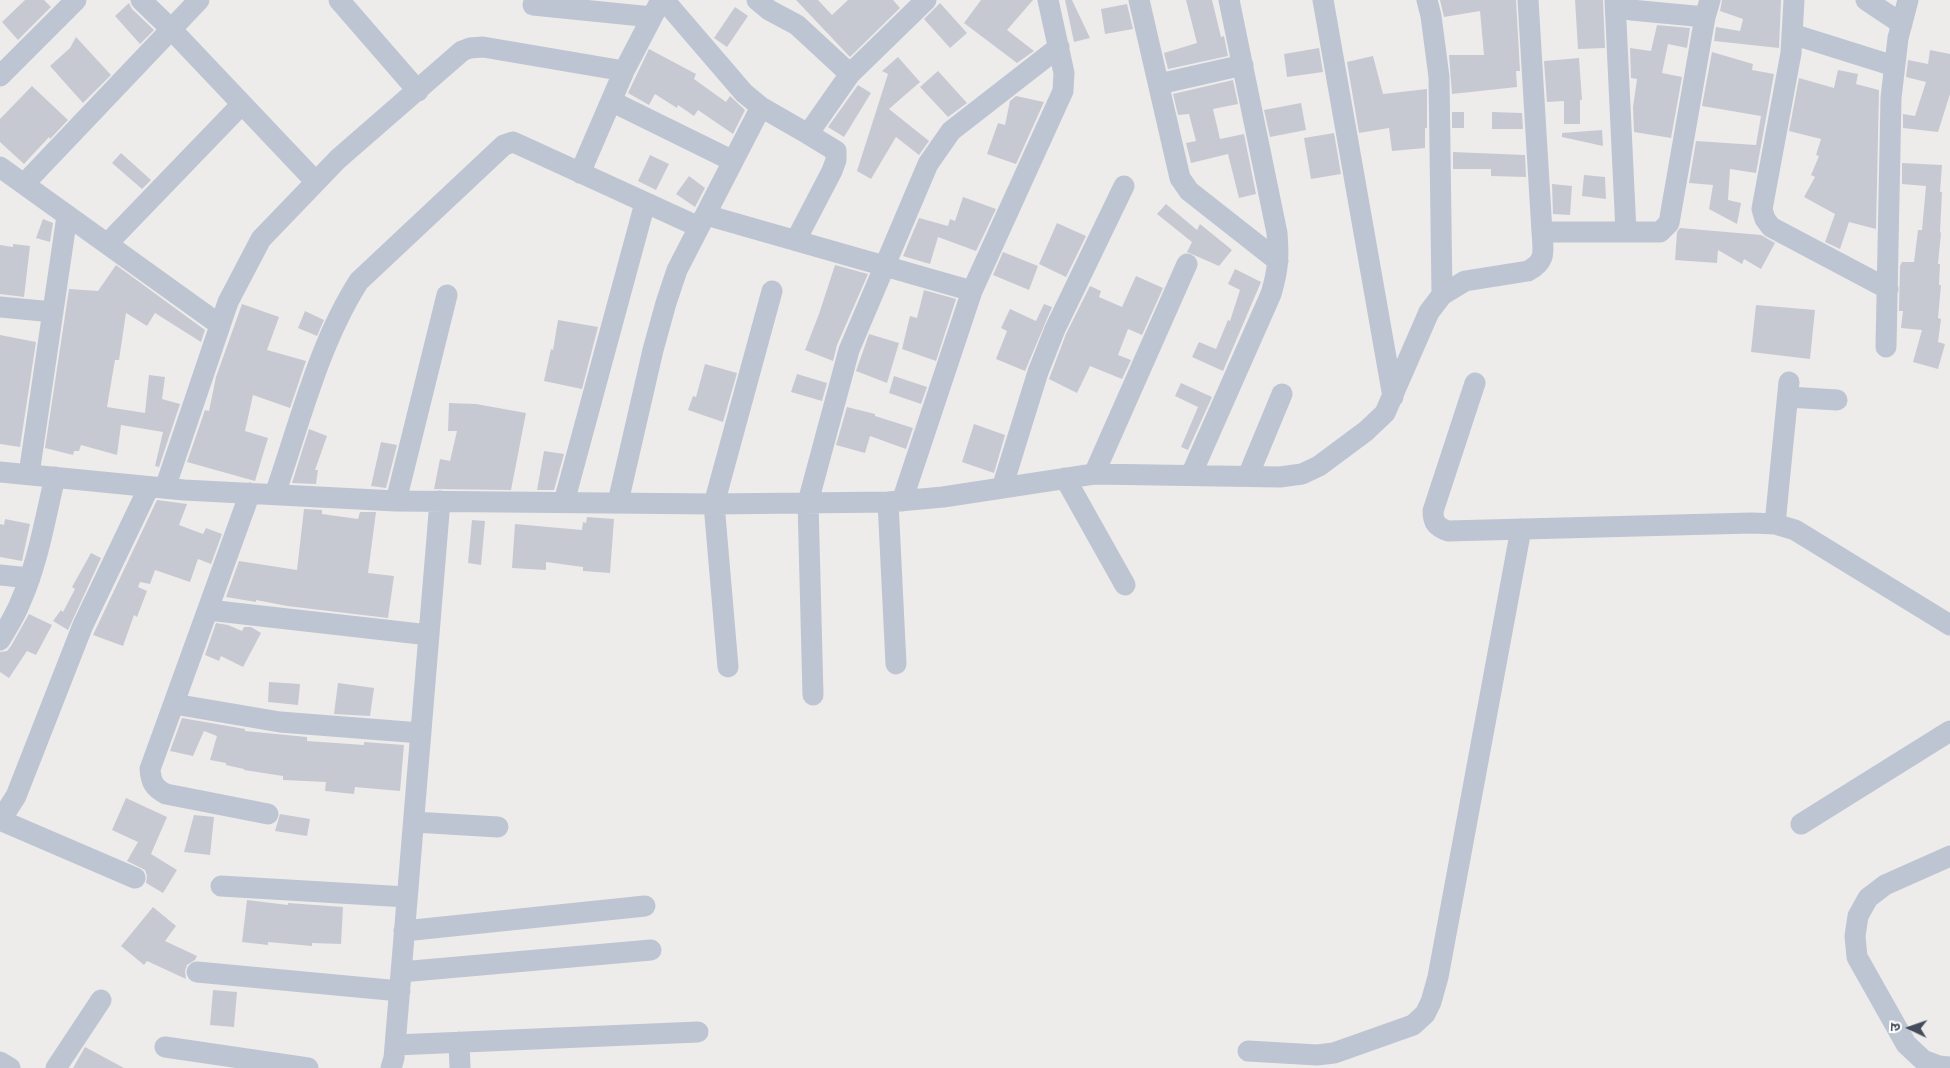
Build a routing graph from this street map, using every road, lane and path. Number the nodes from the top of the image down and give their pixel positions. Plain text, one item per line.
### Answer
1 (76, 0) edge
2 (140, 0) edge
3 (199, 0) edge
4 (340, 0) edge
5 (757, 0) edge
6 (926, 0) edge
7 (1048, 0) edge
8 (1139, 0) edge
9 (1229, 0) edge
10 (1323, 0) edge
11 (1427, 0) edge
12 (1528, 0) edge
13 (1794, 0) edge
14 (1866, 0) edge
15 (1908, 0) edge
16 (1615, 1) edge
17 (534, 5) dead end
18 (659, 6) edge
19 (785, 7) edge
20 (1707, 8) edge
21 (1902, 24) junction
22 (172, 29) junction
23 (1792, 34) junction
24 (1059, 47) junction
25 (1243, 65) junction
26 (1894, 66) junction
27 (624, 71) junction
28 (850, 74) junction
29 (0, 76) edge
30 (1159, 84) junction
31 (418, 91) junction
32 (611, 100) junction
33 (242, 104) junction
34 (761, 107) junction
35 (808, 134) junction
36 (733, 161) junction
37 (0, 167) edge
38 (580, 172) junction
39 (316, 182) junction
40 (24, 184) junction
41 (1124, 186) dead end
42 (645, 203) junction
43 (67, 216) junction
44 (703, 221) junction
45 (1542, 232) junction
46 (1626, 232) junction
47 (796, 240) junction
48 (106, 244) junction
49 (1278, 261) junction
50 (1187, 264) dead end
51 (885, 266) junction
52 (1888, 289) junction
53 (772, 291) dead end
54 (972, 291) junction
55 (447, 295) dead end
56 (1442, 295) junction
57 (0, 307) edge
58 (53, 312) junction
59 (220, 326) junction
60 (1886, 347) dead end
61 (1475, 382) dead end
62 (1282, 394) dead end
63 (1393, 397) junction
64 (1837, 400) dead end
65 (0, 472) edge
66 (29, 474) junction
67 (1094, 474) junction
68 (1191, 475) junction
69 (1248, 476) junction
70 (55, 477) junction
71 (1064, 478) junction
72 (157, 487) junction
73 (1002, 488) junction
74 (250, 494) junction
75 (275, 494) junction
76 (396, 501) junction
77 (440, 501) junction
78 (895, 501) junction
79 (564, 502) junction
80 (618, 502) junction
81 (808, 502) junction
82 (714, 504) junction
83 (1775, 524) junction
84 (1521, 529) junction
85 (0, 575) edge
86 (30, 578) junction
87 (1125, 585) dead end
88 (208, 610) junction
89 (1950, 625) edge
90 (429, 635) junction
91 (0, 640) edge
92 (896, 664) dead end
93 (728, 668) dead end
94 (812, 695) dead end
95 (174, 704) junction
96 (1950, 731) edge
97 (421, 734) junction
98 (268, 814) dead end
99 (0, 820) edge
100 (414, 822) junction
101 (1801, 824) dead end
102 (498, 828) dead end
103 (1950, 856) edge
104 (135, 878) dead end
105 (221, 886) dead end
106 (407, 897) junction
107 (645, 906) dead end
108 (404, 931) junction
109 (651, 950) dead end
110 (197, 972) dead end
111 (400, 982) junction
112 (101, 1000) dead end
113 (698, 1032) dead end
114 (459, 1042) junction
115 (395, 1045) junction
116 (165, 1047) dead end
117 (1248, 1051) dead end
118 (0, 1062) edge
119 (1950, 1067) edge
120 (10, 1068) edge
121 (56, 1068) edge
122 (308, 1068) edge
123 (391, 1068) edge
124 (460, 1068) edge

1 - 29 street
2 - 22 street
3 - 22 street
4 - 31 street
5 - 19 street
6 - 28 street
7 - 24 street
8 - 30 street
9 - 25 street
10 - 63 street
11 - 56 street
12 - 45 street
13 - 23 street
14 - 21 street
15 - 21 street
16 - 20 street
16 - 46 street
17 - 18 street
18 - 27 street
18 - 34 street
19 - 28 street
20 - 46 street
21 - 26 street
22 - 33 street
22 - 40 street
23 - 26 street
23 - 52 street
24 - 51 street
24 - 54 street
25 - 30 street
25 - 49 street
26 - 52 street
27 - 31 street
27 - 32 street
28 - 35 street
30 - 49 street
31 - 39 street
32 - 36 street
32 - 38 street
33 - 39 street
33 - 48 street
34 - 35 street
34 - 36 street
35 - 47 street
36 - 44 street
37 - 40 street
38 - 42 street
38 - 75 street
39 - 59 street
40 - 43 street
41 - 73 street
42 - 44 street
42 - 79 street
43 - 48 street
43 - 58 street
44 - 47 street
44 - 80 street
45 - 46 street
45 - 56 street
47 - 51 street
48 - 59 street
49 - 68 street
50 - 67 street
51 - 54 street
51 - 81 street
52 - 60 street
53 - 82 street
54 - 78 street
55 - 76 street
56 - 63 street
57 - 58 street
58 - 66 street
59 - 72 street
61 - 84 street
62 - 69 street
63 - 69 street
64 - 83 street
65 - 66 street
66 - 70 street
67 - 68 street
67 - 71 street
68 - 69 street
70 - 72 street
70 - 86 street
71 - 73 street
71 - 87 street
72 - 74 street
72 - 99 street
73 - 78 street
74 - 75 street
74 - 88 street
75 - 76 street
76 - 77 street
77 - 79 street
77 - 90 street
78 - 81 street
78 - 92 street
79 - 80 street
80 - 82 street
81 - 82 street
81 - 94 street
82 - 93 street
83 - 84 street
83 - 89 street
84 - 117 street
85 - 86 street
86 - 91 street
88 - 90 street
88 - 95 street
90 - 97 street
95 - 97 street
95 - 98 street
96 - 101 street
97 - 100 street
99 - 104 street
100 - 102 street
100 - 106 street
103 - 119 street
105 - 106 street
106 - 108 street
107 - 108 street
108 - 111 street
109 - 111 street
110 - 111 street
111 - 115 street
112 - 121 street
113 - 114 street
114 - 115 street
114 - 124 street
115 - 123 street
116 - 122 street
118 - 120 street

